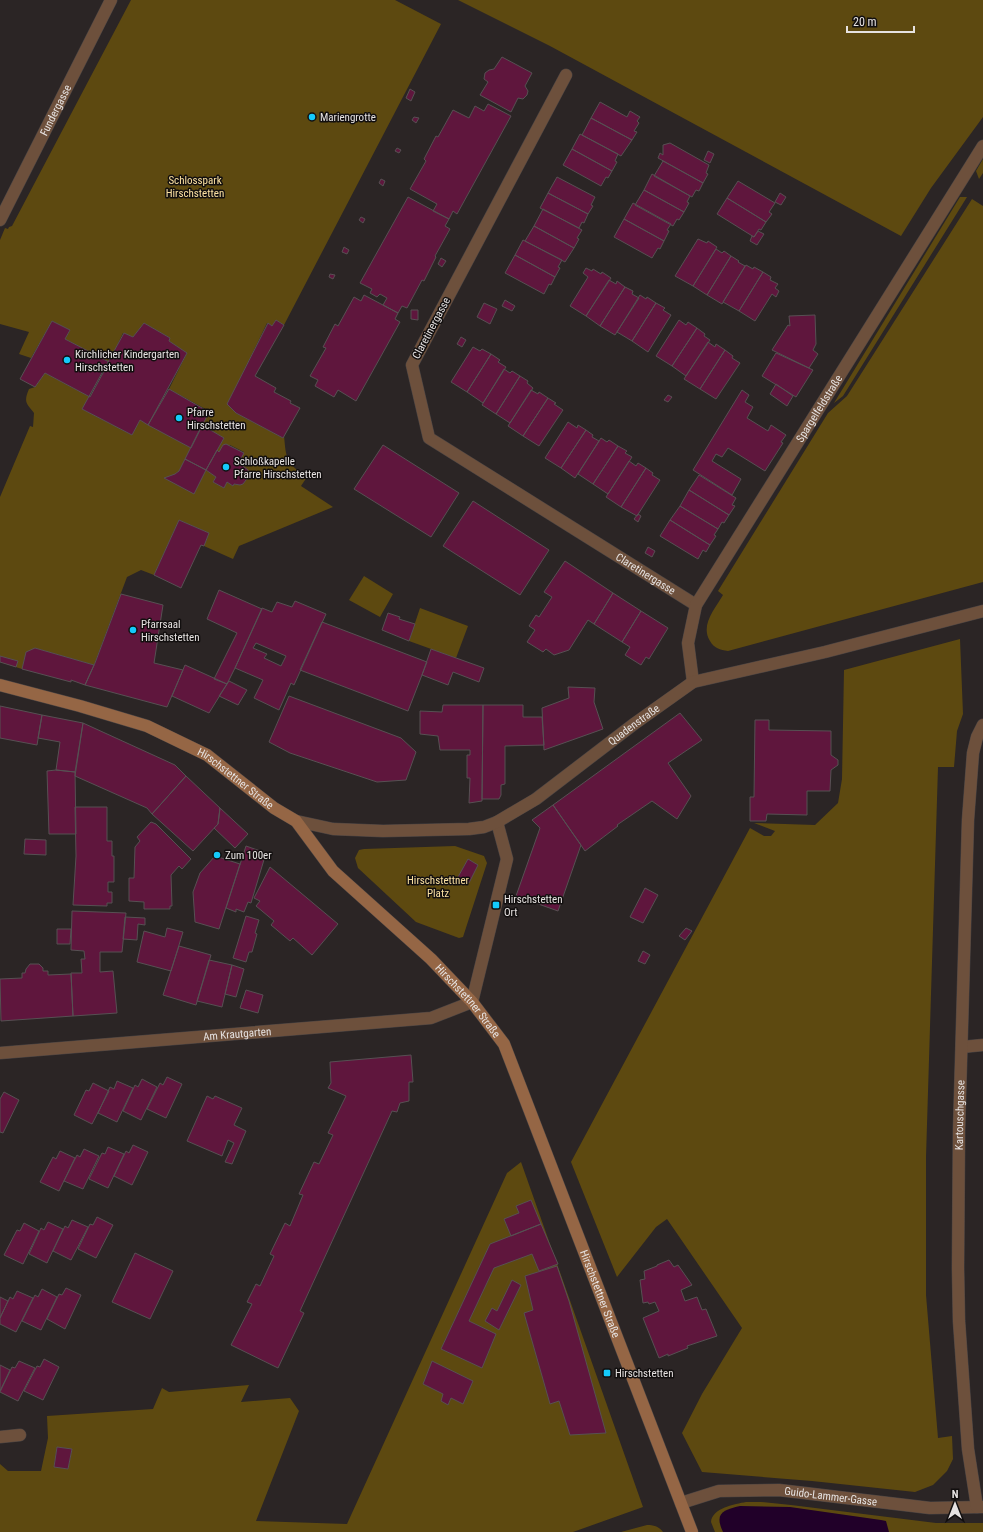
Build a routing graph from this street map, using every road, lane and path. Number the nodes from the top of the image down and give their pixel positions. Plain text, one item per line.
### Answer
1 (111, 0) edge
2 (566, 75) dead end
3 (983, 146) edge
4 (0, 220) edge
5 (696, 605) junction
6 (983, 611) edge
7 (693, 682) junction
8 (0, 685) edge
9 (983, 725) edge
10 (296, 821) junction
11 (496, 822) junction
12 (472, 1002) junction
13 (983, 1045) edge
14 (962, 1047) junction
15 (0, 1054) edge
16 (20, 1435) dead end
17 (0, 1437) edge
18 (681, 1504) junction
19 (980, 1507) edge
20 (692, 1532) edge

1 - 4 street, Fundergasse
2 - 5 street, Claretinergasse
3 - 5 street, Spargelfeldstraße
5 - 7 street, Spargelfeldstraße
6 - 7 street, Quadenstraße
7 - 11 street, Quadenstraße
8 - 10 main road, Hirschstettner Straße
9 - 14 street, Kartouschgasse
10 - 11 street, Quadenstraße
10 - 12 main road, Hirschstettner Straße
11 - 12 street
12 - 15 street, Am Krautgarten
12 - 18 main road, Hirschstettner Straße
13 - 14 street
14 - 19 street, Kartouschgasse
16 - 17 street
18 - 19 street, Guido-Lammer-Gasse
18 - 20 main road, Hirschstettner Straße

